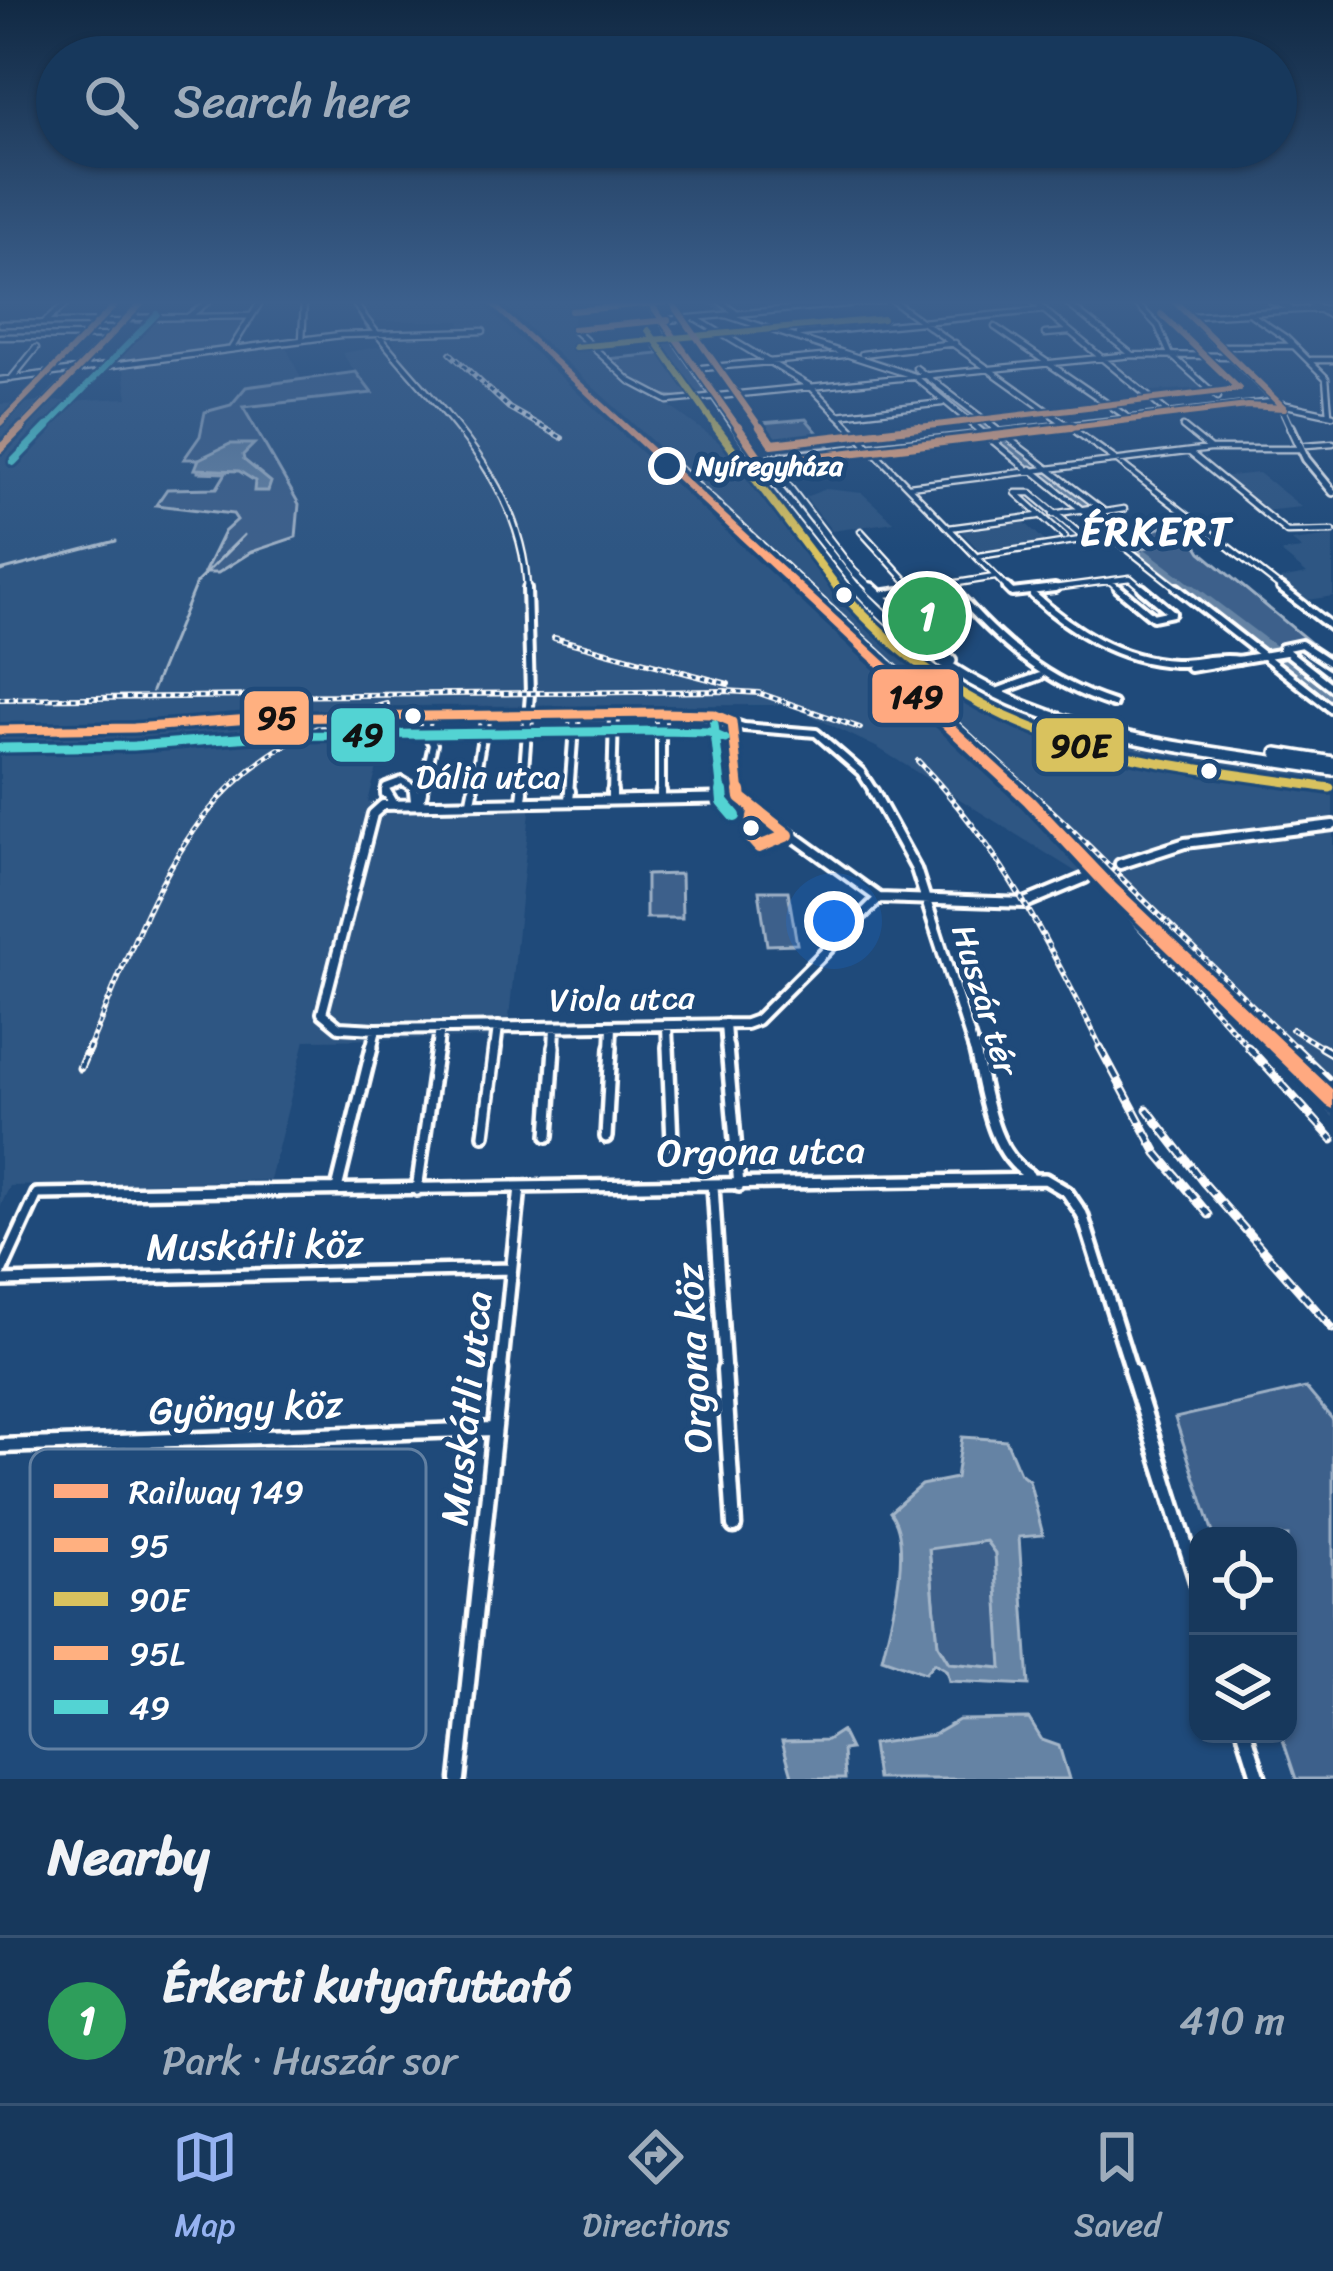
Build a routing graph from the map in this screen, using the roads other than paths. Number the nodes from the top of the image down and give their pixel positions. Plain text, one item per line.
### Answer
1 (63, 384) edge
2 (421, 384) edge
3 (637, 384) edge
4 (712, 384) edge
5 (712, 384) edge
6 (806, 384) edge
7 (836, 384) edge
8 (928, 384) edge
9 (933, 384) edge
10 (1012, 384) edge
11 (1080, 384) edge
12 (1133, 384) edge
13 (1204, 384) edge
14 (1256, 384) edge
15 (1328, 384) edge
16 (811, 387) junction
17 (721, 397) junction
18 (1218, 397) dead end
19 (944, 402) junction
20 (1274, 404) junction
21 (1167, 412) junction
22 (1331, 414) edge
23 (836, 415) junction
24 (1127, 417) junction
25 (1067, 425) junction
26 (1183, 428) dead end
27 (1003, 433) junction
28 (984, 435) junction
29 (1333, 443) edge
30 (1304, 447) junction
31 (868, 448) junction
32 (0, 449) edge
33 (1210, 449) junction
34 (1188, 451) junction
35 (766, 459) junction
36 (1115, 460) junction
37 (1036, 469) junction
38 (908, 486) junction
39 (1333, 492) edge
40 (1083, 509) junction
41 (1102, 509) junction
42 (1124, 509) dead end
43 (1055, 513) junction
44 (1040, 515) junction
45 (949, 528) junction
46 (861, 530) dead end
47 (1331, 533) edge
48 (1113, 535) junction
49 (1065, 537) dead end
50 (1086, 539) junction
51 (978, 556) junction
52 (996, 577) junction
53 (1110, 581) junction
54 (949, 584) junction
55 (914, 589) junction
56 (1032, 594) junction
57 (872, 596) junction
58 (1333, 628) edge
59 (1285, 652) junction
60 (1267, 654) junction
61 (1239, 660) junction
62 (1333, 664) edge
63 (1190, 668) dead end
64 (1040, 676) junction
65 (1333, 688) edge
66 (999, 691) junction
67 (1113, 704) dead end
68 (1333, 710) edge
69 (661, 713) junction
70 (575, 714) junction
71 (614, 714) junction
72 (486, 715) junction
73 (427, 716) junction
74 (529, 716) junction
75 (732, 722) junction
76 (0, 730) edge
77 (1333, 766) edge
78 (741, 798) junction
79 (661, 799) junction
80 (522, 800) junction
81 (568, 800) junction
82 (611, 800) junction
83 (392, 801) junction
84 (418, 801) junction
85 (471, 801) junction
86 (1333, 825) edge
87 (1120, 864) dead end
88 (1085, 878) dead end
89 (879, 898) junction
90 (928, 901) junction
91 (322, 1013) joint
92 (725, 1024) junction
93 (612, 1026) junction
94 (667, 1026) junction
95 (499, 1027) junction
96 (555, 1027) junction
97 (440, 1028) junction
98 (376, 1029) junction
99 (484, 1135) dead end
100 (548, 1136) dead end
101 (606, 1137) dead end
102 (671, 1142) dead end
103 (1033, 1177) junction
104 (713, 1186) junction
105 (739, 1186) junction
106 (520, 1187) junction
107 (338, 1189) junction
108 (417, 1190) junction
109 (511, 1269) junction
110 (0, 1278) edge
111 (493, 1429) junction
112 (0, 1445) edge
113 (734, 1526) dead end
114 (1189, 1555) edge
115 (1248, 1743) edge
116 (458, 1779) edge
117 (1259, 1779) edge

1 - 32 street
2 - 74 street
3 - 17 street
4 - 17 main road
5 - 17 main road
6 - 16 street
7 - 16 street
8 - 19 street
9 - 27 street
10 - 25 street
11 - 24 street
12 - 21 street
13 - 18 street
14 - 20 street
15 - 22 street
16 - 17 street
16 - 23 street
17 - 35 main road
19 - 23 street
19 - 28 street
20 - 21 street
20 - 22 street
20 - 25 street
20 - 30 street
21 - 24 street
23 - 31 street
24 - 25 street
25 - 27 street
25 - 36 street
26 - 33 street
27 - 28 street
27 - 37 street
28 - 31 street
28 - 37 street
29 - 30 street
30 - 33 street
30 - 39 street
31 - 35 street
31 - 38 street
33 - 34 street
34 - 36 street
34 - 47 street
35 - 57 main road
36 - 37 street
36 - 58 street
37 - 38 street
37 - 40 street
37 - 41 street
38 - 45 street
40 - 41 street
40 - 43 street
40 - 48 street
41 - 42 street
43 - 44 street
43 - 44 street
43 - 50 street
44 - 45 street
44 - 49 street
45 - 51 street
46 - 55 street
48 - 50 street
48 - 60 street
50 - 51 street
51 - 52 street
52 - 54 street
52 - 56 street
53 - 53 street
53 - 56 street
54 - 55 street
54 - 64 street
55 - 57 street
56 - 61 street
57 - 66 main road
57 - 77 main road
59 - 60 street
59 - 62 street
59 - 65 street
60 - 61 street
60 - 68 street
61 - 63 street
64 - 66 street
64 - 67 street
66 - 77 main road
69 - 71 street
69 - 75 street
69 - 79 street
70 - 71 street
70 - 74 street
70 - 81 street
71 - 82 street
72 - 73 street
72 - 74 street
72 - 85 street
73 - 76 street
73 - 84 street
74 - 80 street
75 - 78 street
75 - 90 street
78 - 79 street, Dália utca
78 - 89 street
79 - 82 street, Dália utca
80 - 81 street, Dália utca
80 - 85 street, Dália utca
81 - 82 street, Dália utca
83 - 84 street, Dália utca
83 - 84 street
83 - 91 street, Dália utca
84 - 85 street, Dália utca
86 - 87 street
88 - 90 street
89 - 90 street, Huszár tér
89 - 92 street, Viola utca
90 - 103 street, Huszár tér
91 - 98 street, Viola utca
92 - 94 street, Viola utca
92 - 105 street
93 - 94 street, Viola utca
93 - 96 street, Viola utca
93 - 101 street
94 - 102 street
95 - 96 street, Viola utca
95 - 97 street, Viola utca
95 - 99 street
96 - 100 street
97 - 98 street, Viola utca
97 - 108 street
98 - 107 street
103 - 105 street, Orgona utca
103 - 114 street
104 - 105 street, Orgona utca
104 - 106 street, Orgona utca
104 - 113 street, Orgona köz
106 - 108 street, Orgona utca
106 - 109 street, Muskátli utca
107 - 108 street, Orgona utca
107 - 110 street, Orgona utca
109 - 110 street, Muskátli köz
109 - 111 street, Muskátli utca
111 - 112 street, Gyöngy köz
111 - 116 street, Muskátli utca
115 - 117 street

